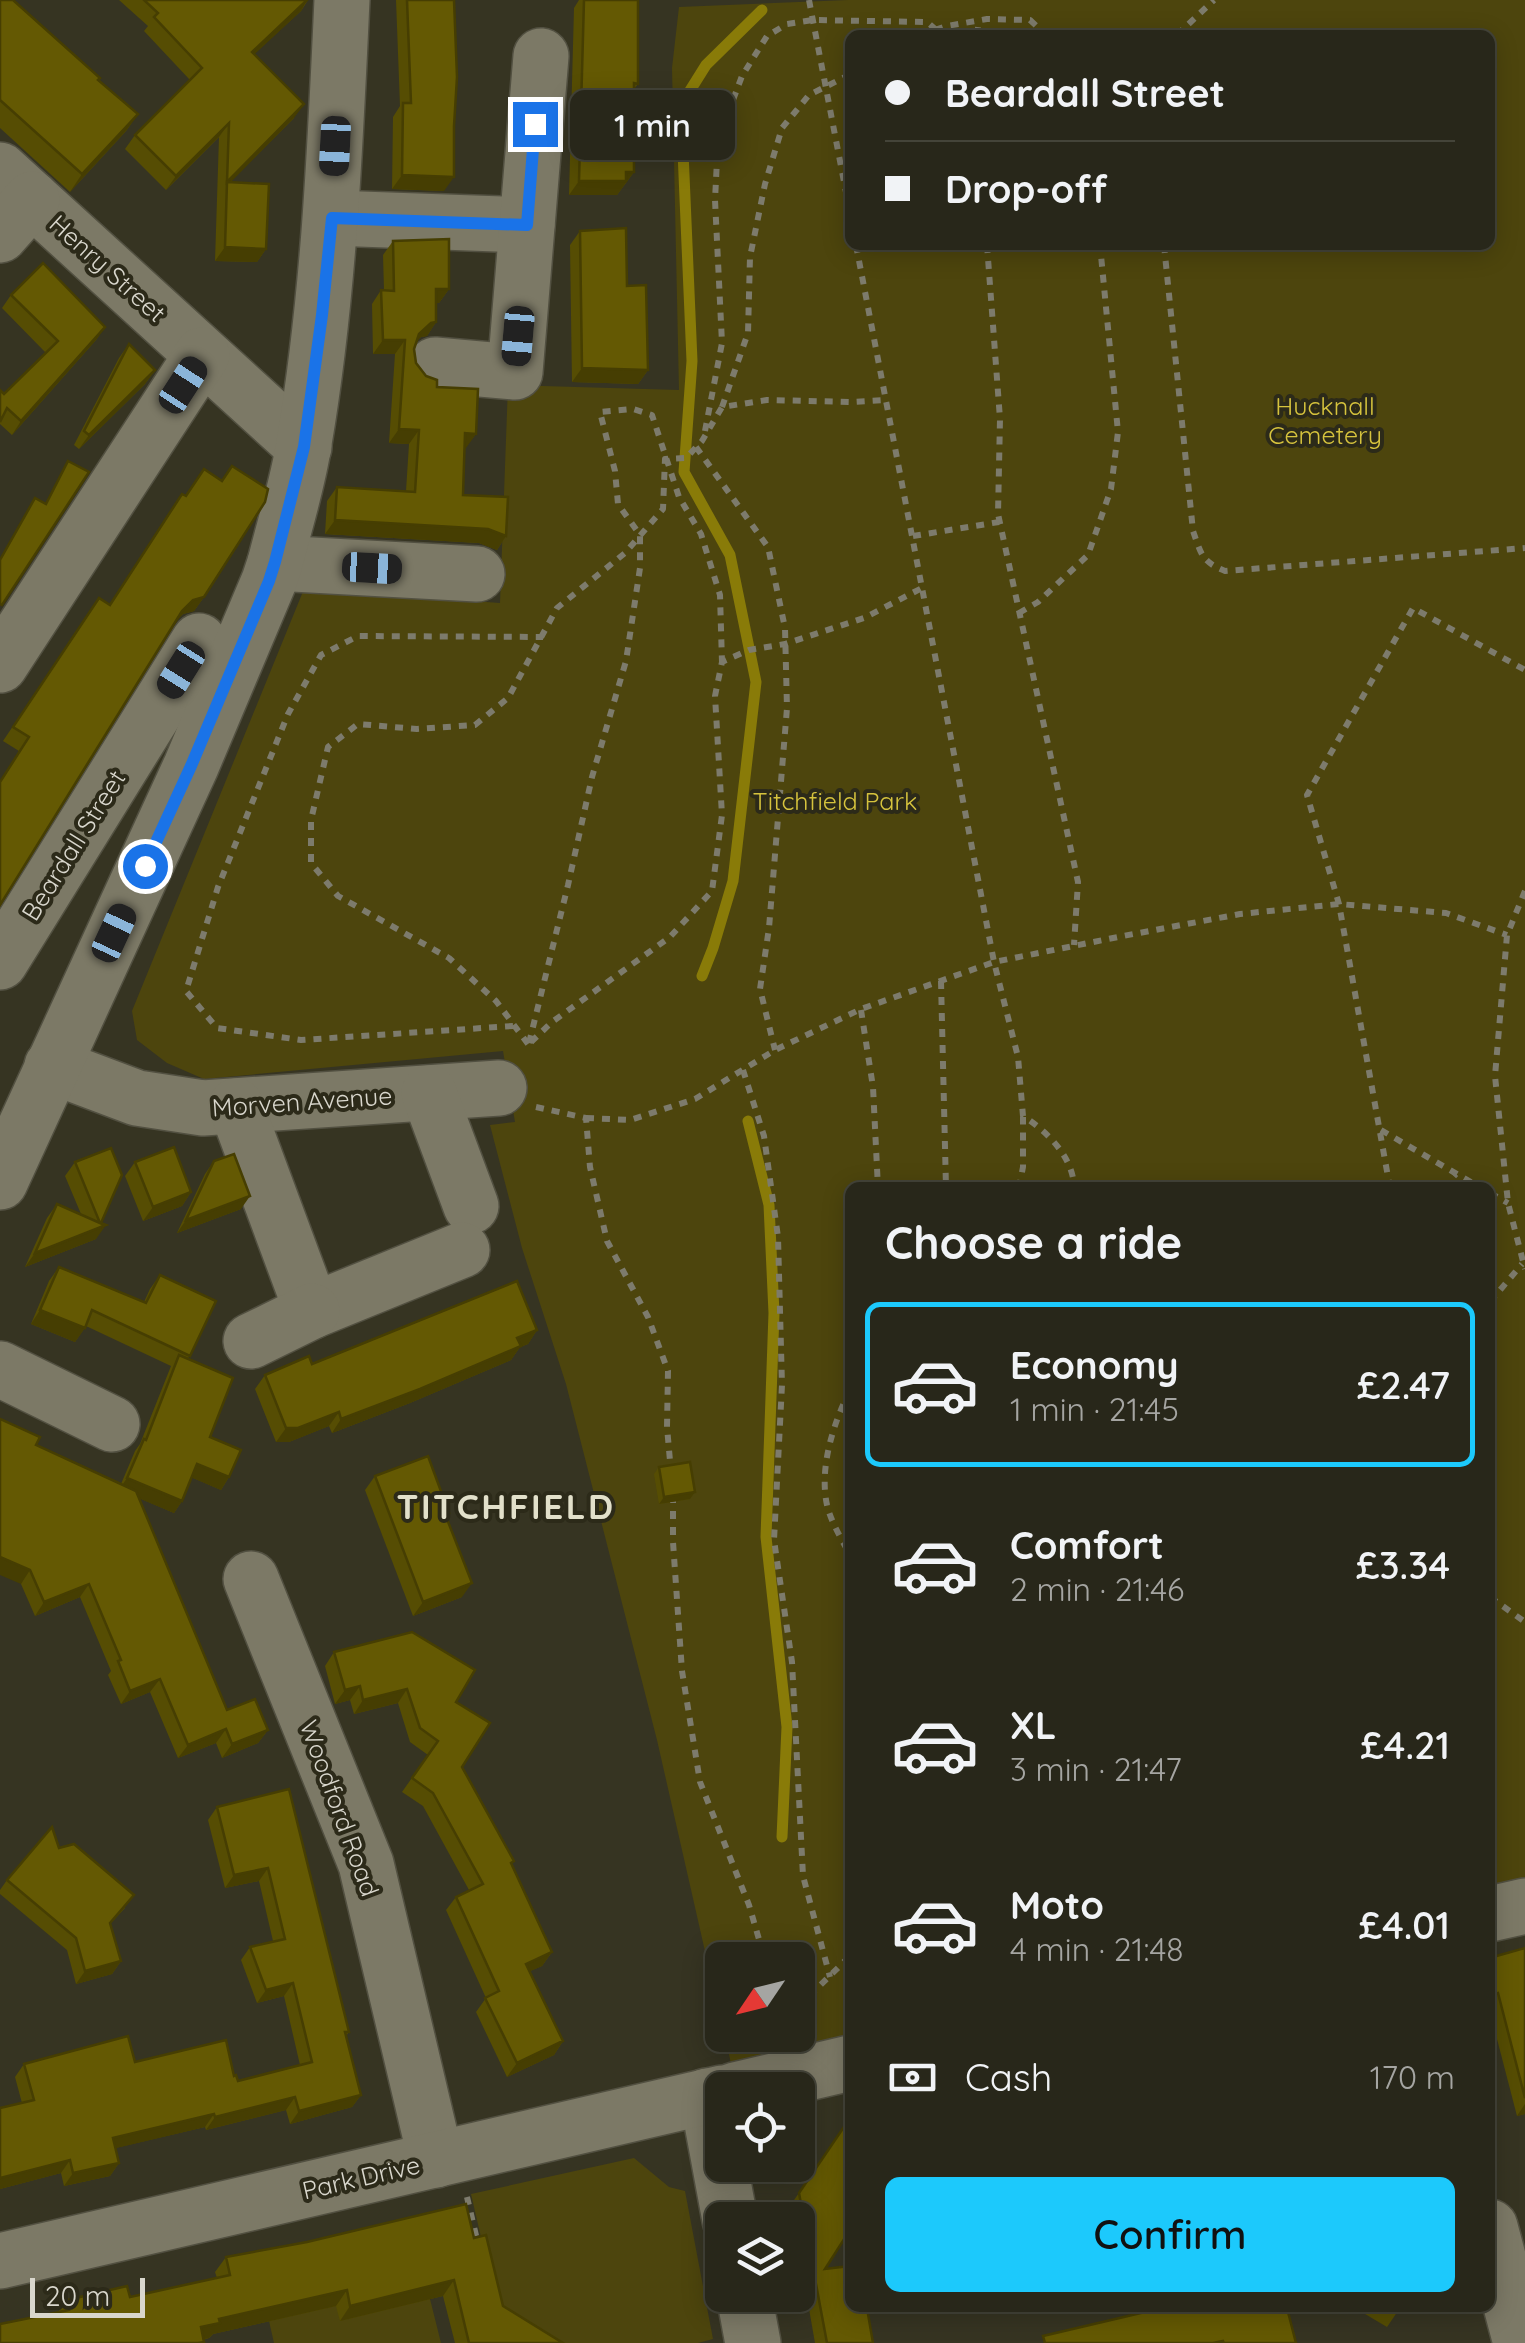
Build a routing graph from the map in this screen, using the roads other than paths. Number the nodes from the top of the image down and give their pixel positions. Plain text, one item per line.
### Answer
1 (342, 0) edge
2 (540, 56) dead end
3 (11, 201) edge
4 (332, 218) junction
5 (527, 225) junction
6 (202, 354) junction
7 (435, 366) dead end
8 (304, 447) junction
9 (275, 562) junction
10 (477, 574) dead end
11 (198, 641) dead end
12 (0, 665) edge
13 (145, 727) junction
14 (196, 756) junction
15 (0, 962) edge
16 (52, 1066) junction
17 (525, 1086) road end
18 (429, 1093) junction
19 (236, 1106) junction
20 (0, 1182) edge
21 (312, 1310) junction
22 (252, 1340) dead end
23 (0, 1368) edge
24 (112, 1424) dead end
25 (252, 1579) dead end
26 (1525, 1906) edge
27 (1495, 1913) edge
28 (845, 2064) edge
29 (811, 2072) edge
30 (705, 2098) edge
31 (450, 2173) junction
32 (1495, 2246) edge
33 (0, 2261) edge
34 (747, 2312) edge
35 (753, 2343) edge
36 (1521, 2343) edge

1 - 4 street
2 - 5 street
3 - 6 street, Henry Street
4 - 5 street
4 - 8 street
5 - 7 street
6 - 8 street, Henry Street
6 - 12 street
8 - 9 street
9 - 10 street
9 - 14 street
11 - 13 street, Beardall Street
13 - 14 street
13 - 15 street, Beardall Street
14 - 16 street
16 - 19 street, Morven Avenue
16 - 20 street
17 - 18 street, Morven Avenue
18 - 19 street, Morven Avenue
18 - 21 street
19 - 21 street
21 - 22 street
23 - 24 street
25 - 31 street, Woodford Road
26 - 27 street
28 - 29 street, Park Drive
30 - 31 street, Park Drive
31 - 33 street, Park Drive
32 - 36 street
34 - 35 street

